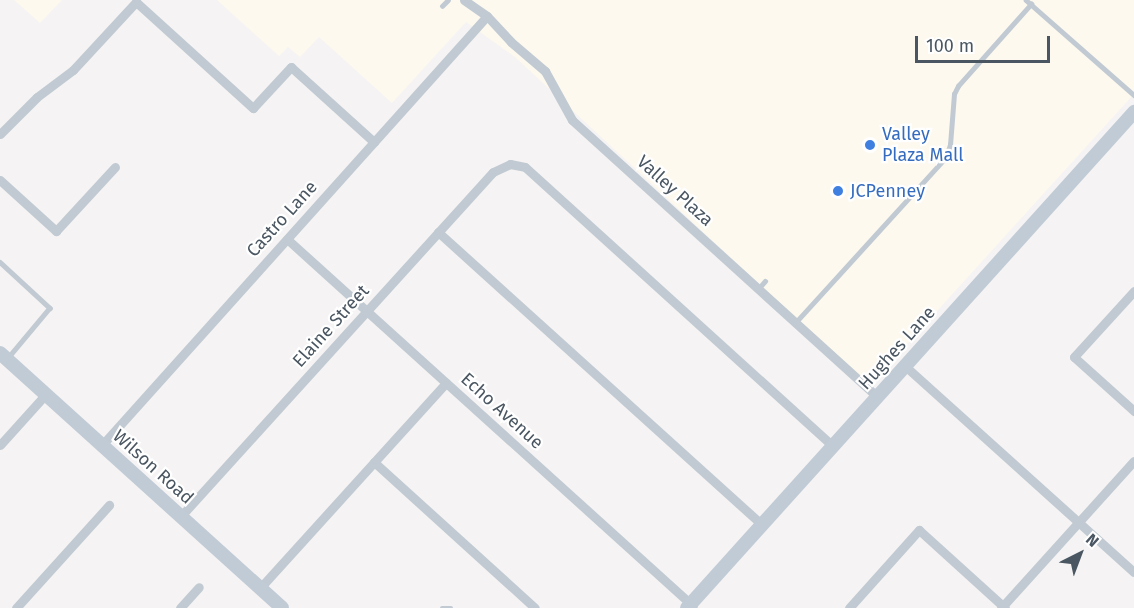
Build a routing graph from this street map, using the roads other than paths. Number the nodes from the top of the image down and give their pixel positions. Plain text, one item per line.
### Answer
1 (448, 0) edge
2 (464, 0) edge
3 (1026, 0) edge
4 (1031, 4) junction
5 (442, 6) dead end
6 (488, 16) junction
7 (1134, 95) edge
8 (1134, 112) edge
9 (0, 134) edge
10 (374, 142) junction
11 (115, 167) dead end
12 (0, 180) edge
13 (438, 232) junction
14 (287, 239) junction
15 (0, 262) edge
16 (1134, 291) edge
17 (367, 311) junction
18 (796, 323) junction
19 (3, 356) edge
20 (905, 366) junction
21 (446, 383) junction
22 (46, 394) junction
23 (878, 397) junction
24 (1134, 411) edge
25 (0, 445) edge
26 (102, 445) junction
27 (833, 446) junction
28 (1134, 461) edge
29 (374, 462) junction
30 (109, 505) dead end
31 (181, 516) junction
32 (1079, 522) junction
33 (762, 525) junction
34 (1134, 572) edge
35 (199, 586) dead end
36 (260, 588) junction
37 (691, 607) edge
38 (1003, 607) edge
39 (16, 608) edge
40 (180, 608) edge
41 (282, 608) edge
42 (442, 608) edge
43 (451, 608) edge
44 (535, 608) edge
45 (849, 608) edge

1 - 5 lane
2 - 6 street, Valley Plaza
3 - 4 lane
4 - 7 lane
4 - 18 lane
6 - 10 street, Castro Lane
6 - 18 street, Valley Plaza
8 - 20 street, Hughes Lane
9 - 10 street
10 - 14 street, Castro Lane
11 - 12 street
13 - 17 street, Elaine Street
13 - 27 street, Elaine Street
13 - 33 street
14 - 17 street, Echo Avenue
14 - 26 street, Castro Lane
15 - 19 lane
16 - 24 street
17 - 21 street, Echo Avenue
17 - 31 street, Elaine Street
18 - 23 street, Valley Plaza
19 - 22 street, Wilson Road
20 - 23 street, Hughes Lane
20 - 32 street
21 - 29 street
21 - 37 street, Echo Avenue
22 - 25 street
22 - 26 street, Wilson Road
23 - 27 street, Hughes Lane
26 - 31 street, Wilson Road
27 - 33 street, Hughes Lane
28 - 32 street
29 - 36 street
29 - 44 street
30 - 39 street
31 - 36 street, Wilson Road
32 - 34 street
32 - 38 street
33 - 37 street, Hughes Lane
35 - 40 street
36 - 41 street, Wilson Road
38 - 45 street
42 - 43 lane

